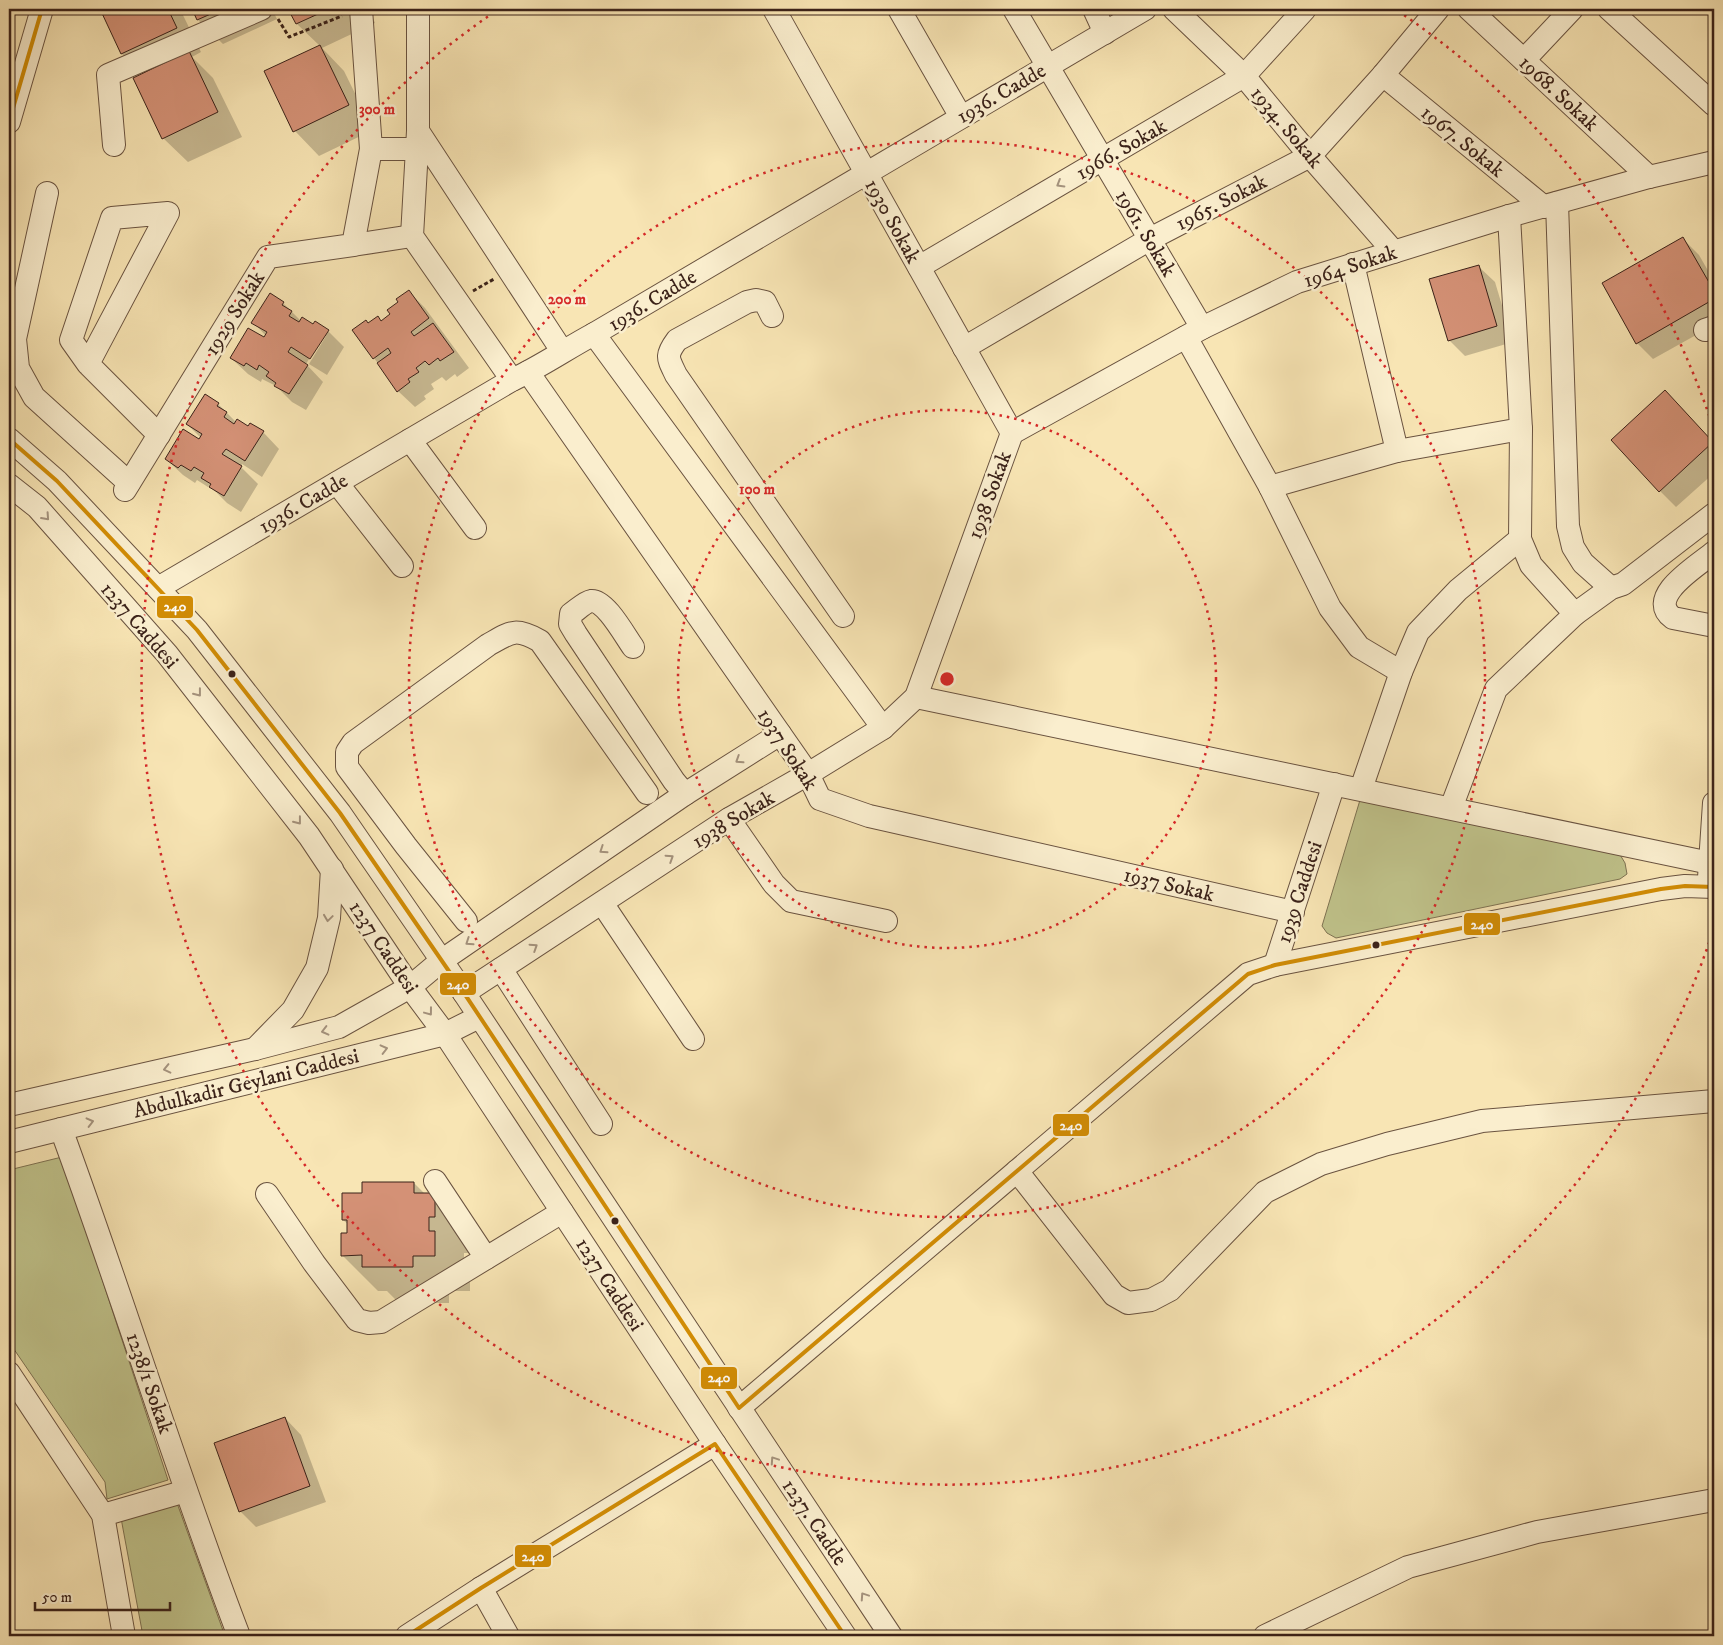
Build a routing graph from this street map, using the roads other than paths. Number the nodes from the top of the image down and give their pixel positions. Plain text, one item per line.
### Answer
1 (42, 9) edge
2 (418, 9) edge
3 (774, 9) edge
4 (899, 9) edge
5 (1014, 9) edge
6 (1094, 9) edge
7 (1145, 9) edge
8 (1174, 9) edge
9 (1305, 9) edge
10 (1438, 9) edge
11 (1469, 9) edge
12 (1572, 9) edge
13 (1610, 9) edge
14 (355, 10) edge
15 (269, 12) edge
16 (1105, 33) junction
17 (1524, 60) junction
18 (1048, 66) junction
19 (1244, 76) junction
20 (1383, 76) junction
21 (1714, 105) edge
22 (961, 117) junction
23 (9, 122) edge
24 (418, 140) junction
25 (114, 145) dead end
26 (370, 149) junction
27 (1310, 156) junction
28 (1102, 159) junction
29 (1714, 162) edge
30 (866, 173) junction
31 (1649, 177) junction
32 (47, 193) dead end
33 (1550, 205) junction
34 (1509, 216) junction
35 (412, 236) junction
36 (1150, 239) junction
37 (353, 245) junction
38 (1394, 252) junction
39 (1353, 264) junction
40 (919, 267) junction
41 (772, 316) dead end
42 (1194, 332) junction
43 (594, 334) junction
44 (964, 348) junction
45 (562, 351) junction
46 (88, 364) junction
47 (520, 376) junction
48 (1521, 429) junction
49 (1012, 433) junction
50 (159, 435) junction
51 (9, 439) edge
52 (410, 440) junction
53 (1397, 451) junction
54 (337, 483) junction
55 (9, 485) edge
56 (1270, 487) junction
57 (1714, 514) edge
58 (475, 528) dead end
59 (1520, 539) junction
60 (1714, 552) edge
61 (402, 566) dead end
62 (814, 574) junction
63 (158, 588) junction
64 (1611, 588) junction
65 (784, 593) junction
66 (1575, 614) junction
67 (843, 616) dead end
68 (1714, 626) edge
69 (633, 647) dead end
70 (1401, 672) junction
71 (916, 696) junction
72 (883, 728) junction
73 (780, 734) junction
74 (808, 774) junction
75 (1334, 784) junction
76 (1361, 789) junction
77 (647, 792) dead end
78 (685, 794) junction
79 (1714, 803) edge
80 (1451, 808) junction
81 (729, 819) junction
82 (406, 846) junction
83 (1710, 863) junction
84 (332, 869) junction
85 (378, 869) junction
86 (1711, 886) edge
87 (602, 903) junction
88 (1294, 912) junction
89 (466, 921) dead end
90 (886, 921) dead end
91 (441, 961) junction
92 (1275, 965) junction
93 (501, 969) junction
94 (410, 987) junction
95 (464, 993) junction
96 (480, 1017) junction
97 (445, 1034) junction
98 (693, 1039) dead end
99 (255, 1048) junction
100 (1714, 1101) edge
101 (9, 1106) edge
102 (601, 1124) dead end
103 (61, 1129) junction
104 (9, 1142) edge
105 (1017, 1171) junction
106 (435, 1181) dead end
107 (267, 1194) dead end
108 (562, 1212) junction
109 (486, 1258) junction
110 (9, 1373) edge
111 (739, 1408) junction
112 (715, 1444) junction
113 (186, 1492) junction
114 (1714, 1500) edge
115 (103, 1515) junction
116 (481, 1588) junction
117 (124, 1636) edge
118 (239, 1636) edge
119 (407, 1636) edge
120 (508, 1636) edge
121 (845, 1636) edge
122 (891, 1636) edge
123 (1265, 1636) edge

1 - 23 street
2 - 24 street
3 - 30 street, 1930 Sokak
4 - 22 street
5 - 18 street, 1961. Sokak
6 - 16 street
7 - 16 street, 1936. Cadde
8 - 19 street, 1934. Sokak
9 - 19 street, 1966. Sokak
10 - 20 street, 1965. Sokak
11 - 17 street, 1968. Sokak
12 - 17 street
13 - 21 street
14 - 26 street
15 - 25 street
16 - 18 street, 1936. Cadde
17 - 31 street, 1968. Sokak
18 - 22 street, 1936. Cadde
18 - 28 street, 1961. Sokak
19 - 27 street, 1934. Sokak
19 - 28 street, 1966. Sokak
20 - 27 street, 1965. Sokak
20 - 33 street, 1967. Sokak
22 - 30 street, 1936. Cadde
24 - 26 street
24 - 35 street
24 - 45 street
26 - 37 street
27 - 36 street, 1965. Sokak
27 - 38 street, 1934. Sokak
28 - 36 street, 1961. Sokak
28 -> 40 street, 1966. Sokak
29 - 31 street, 1964 Sokak
30 - 40 street, 1930 Sokak
30 - 43 street, 1936. Cadde
31 - 33 street, 1964 Sokak
32 - 50 street, 1929 Sokak
33 - 34 street, 1964 Sokak
33 - 64 street
34 - 38 street, 1964 Sokak
34 - 48 street
35 - 37 street
35 - 47 street, 1937 Sokak
36 - 42 street, 1961. Sokak
36 - 44 street, 1965. Sokak
37 - 50 street, 1929 Sokak
38 - 39 street, 1964 Sokak
39 - 42 street, 1964 Sokak
39 - 53 street
40 - 44 street, 1930 Sokak
41 - 62 street
42 - 49 street, 1964 Sokak
42 - 56 street, 1961. Sokak
43 - 45 street, 1936. Cadde
43 - 65 street
44 - 49 street, 1930 Sokak
45 - 47 street, 1936. Cadde
46 - 46 street
46 - 50 street
47 - 52 street, 1936. Cadde
47 - 73 street, 1937 Sokak
48 - 53 street
48 - 59 street
49 - 71 street, 1938 Sokak
51 - 63 street, 1237 Caddesi
52 - 54 street, 1936. Cadde
52 - 58 street
53 - 56 street
54 - 61 street
54 - 63 street, 1936. Cadde
55 -> 84 street, 1237 Caddesi
56 - 70 street, 1961. Sokak
57 - 64 street
59 - 66 street
59 - 70 street
60 - 68 street
62 - 65 street
62 - 67 street
63 - 85 street, 1237 Caddesi
64 - 66 street
65 - 72 street
66 - 80 street
69 - 78 street
70 - 76 street
71 - 72 street, 1938 Sokak
71 - 75 street
72 - 74 street, 1938 Sokak
73 - 74 street, 1937 Sokak
73 -> 78 street
74 - 81 street, 1938 Sokak
74 - 88 street, 1937 Sokak
75 - 76 street
75 - 88 street, 1939 Caddesi
76 - 80 street
77 - 82 street
78 -> 91 street
79 - 83 street
80 - 83 street
87 -> 81 street, 1938 Sokak
81 - 90 street
82 - 85 street
82 - 89 street
83 - 86 street
84 - 94 street, 1237 Caddesi
84 -> 99 street
85 - 91 street, 1237 Caddesi
86 - 92 street
93 -> 87 street, 1938 Sokak
87 - 98 street
88 - 92 street, 1939 Caddesi
91 - 94 street, Abdulkadir Geylani Caddesi
91 - 95 street, 1237 Caddesi
92 - 105 street, 1939 Caddesi
93 - 95 street, 1938 Sokak
93 - 102 street
94 -> 97 street, 1237 Caddesi
94 -> 99 street, Abdulkadir Geylani Caddesi
95 - 96 street, 1237 Caddesi
96 - 97 street, Abdulkadir Geylani Caddesi
96 - 111 street, 1237 Caddesi
103 -> 97 street, Abdulkadir Geylani Caddesi
97 - 108 street, 1237 Caddesi
99 -> 101 street, Abdulkadir Geylani Caddesi
100 - 105 street
103 - 104 street, Abdulkadir Geylani Caddesi
103 - 113 street, 1238/1 Sokak
105 - 111 street, 1939 Caddesi
106 - 109 street
107 - 109 street
108 - 109 street
108 - 112 street, 1237 Caddesi
110 - 115 street
122 -> 111 street, 1237. Cadde
112 - 116 street
112 - 121 street, 1237. Cadde
113 - 115 street
113 - 118 street, 1238/1 Sokak
114 - 123 street
115 - 117 street
116 - 119 street
116 - 120 street

